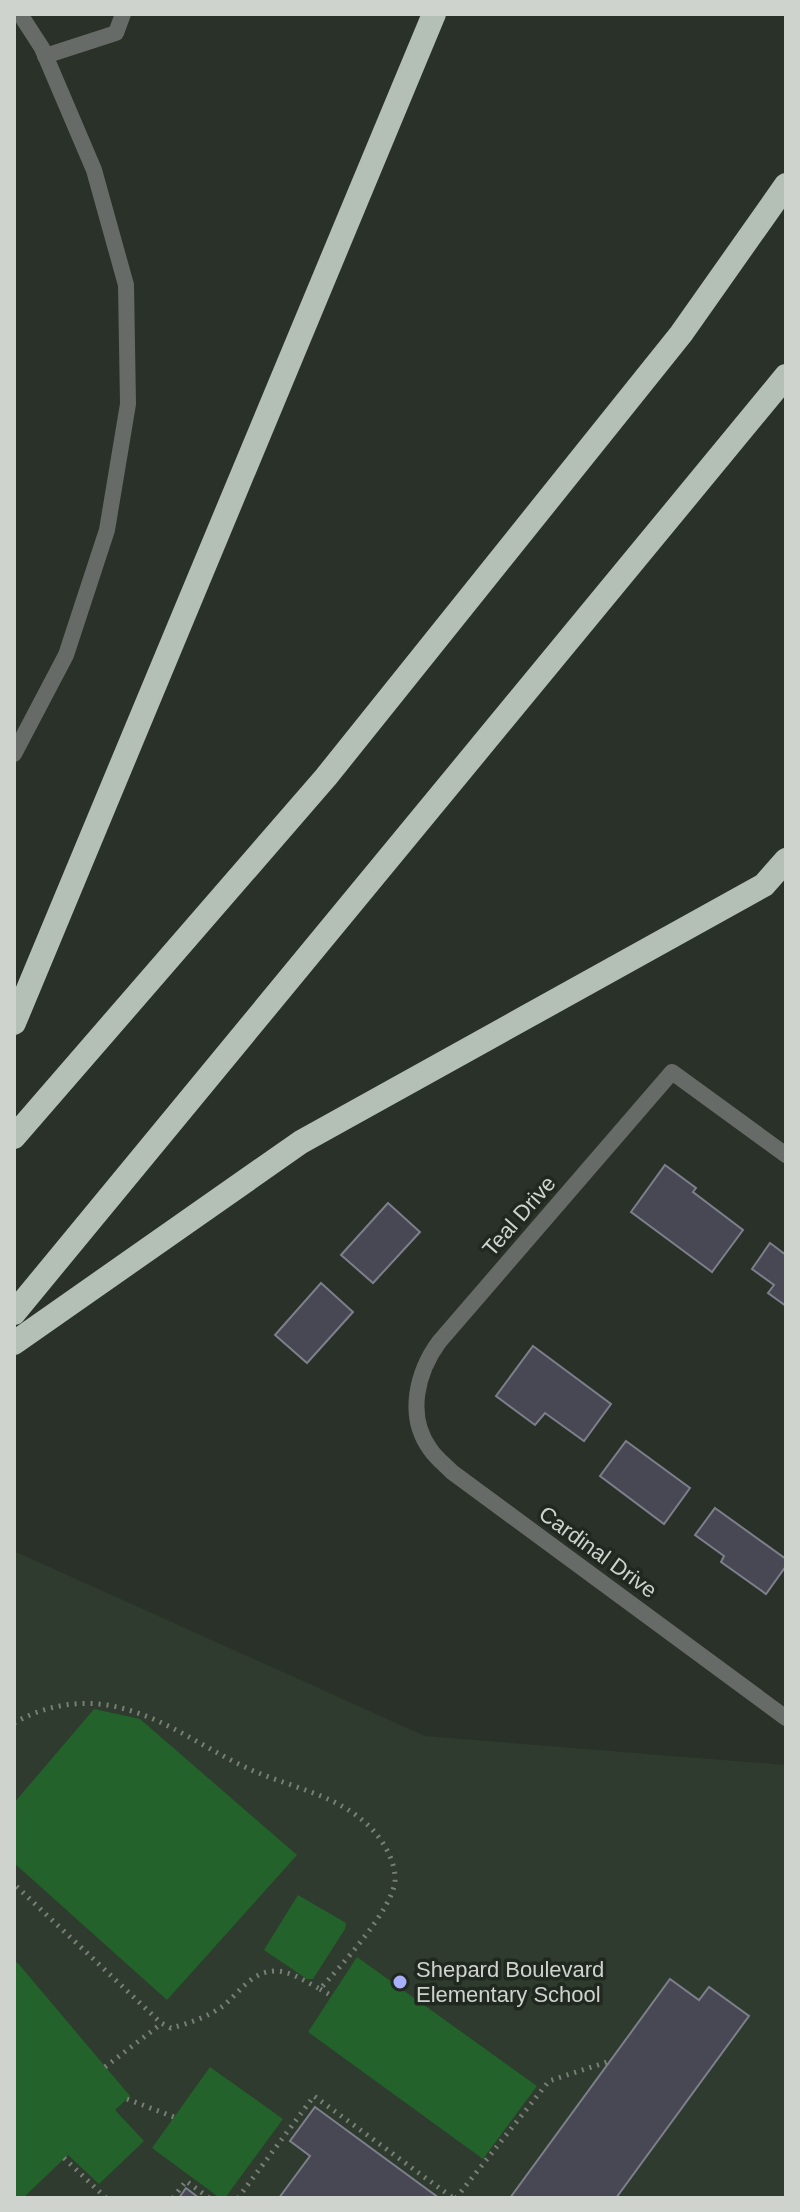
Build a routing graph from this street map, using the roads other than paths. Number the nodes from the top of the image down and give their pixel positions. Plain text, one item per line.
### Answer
1 (20, 14) edge
2 (123, 14) edge
3 (434, 14) edge
4 (45, 56) junction
5 (786, 185) edge
6 (786, 376) edge
7 (14, 754) edge
8 (786, 860) edge
9 (14, 1023) edge
10 (14, 1137) edge
11 (786, 1155) edge
12 (14, 1313) edge
13 (14, 1343) edge
14 (417, 1399) joint
15 (786, 1718) edge

1 - 4 street
2 - 4 street
3 - 9 highway
4 - 7 street
5 - 10 highway
6 - 12 highway
8 - 13 highway
11 - 14 street, Teal Drive
14 - 15 street, Cardinal Drive

